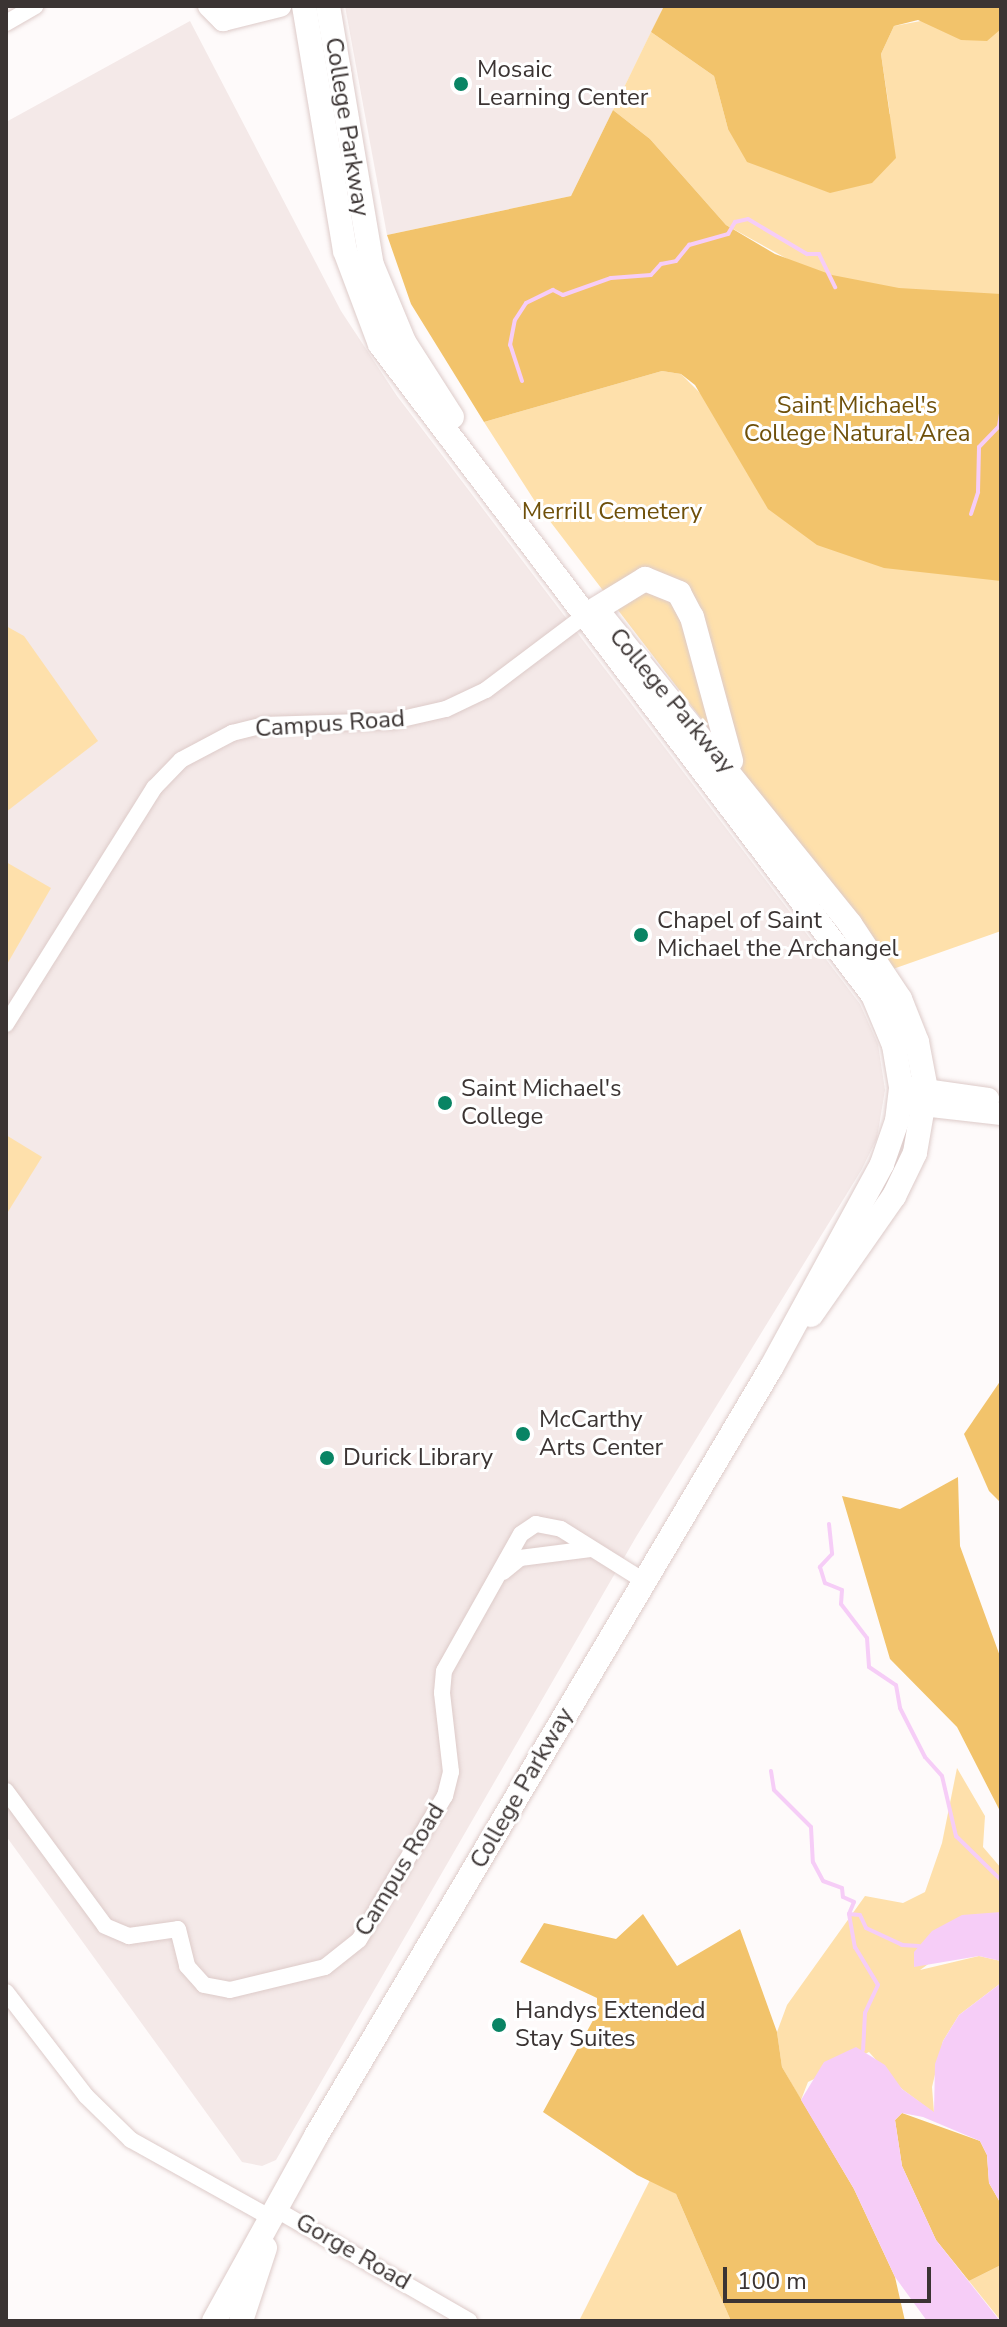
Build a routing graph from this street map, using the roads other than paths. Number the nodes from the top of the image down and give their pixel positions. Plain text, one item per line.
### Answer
1 (36, 6) edge
2 (209, 6) edge
3 (280, 6) edge
4 (304, 6) edge
5 (328, 6) edge
6 (6, 23) edge
7 (589, 612) junction
8 (703, 663) junction
9 (656, 693) junction
10 (742, 785) junction
11 (6, 1024) edge
12 (900, 1095) junction
13 (926, 1098) junction
14 (1001, 1100) edge
15 (1001, 1114) edge
16 (771, 1368) junction
17 (590, 1549) junction
18 (644, 1581) junction
19 (495, 1582) junction
20 (6, 1791) edge
21 (6, 1992) edge
22 (275, 2215) junction
23 (214, 2321) edge
24 (241, 2321) edge
25 (469, 2321) edge

1 - 6 street
2 - 3 main road
4 - 7 main road, College Parkway
5 - 7 main road, College Parkway
7 - 8 main road
7 - 9 main road, College Parkway
7 - 11 street, Campus Road
8 - 9 main road
8 - 10 main road
9 - 10 main road, College Parkway
9 - 12 main road, College Parkway
10 - 13 main road, College Parkway
12 - 13 main road
12 - 16 main road, College Parkway
13 - 14 main road
13 - 15 main road
13 - 16 main road, College Parkway
16 - 18 main road, College Parkway
17 - 18 street, Campus Road
17 - 19 street, Campus Road
17 - 19 street, Campus Road
18 - 22 main road, College Parkway
19 - 20 street, Campus Road
21 - 22 street, Gorge Road
22 - 23 main road
22 - 24 main road
22 - 25 street, Gorge Road

